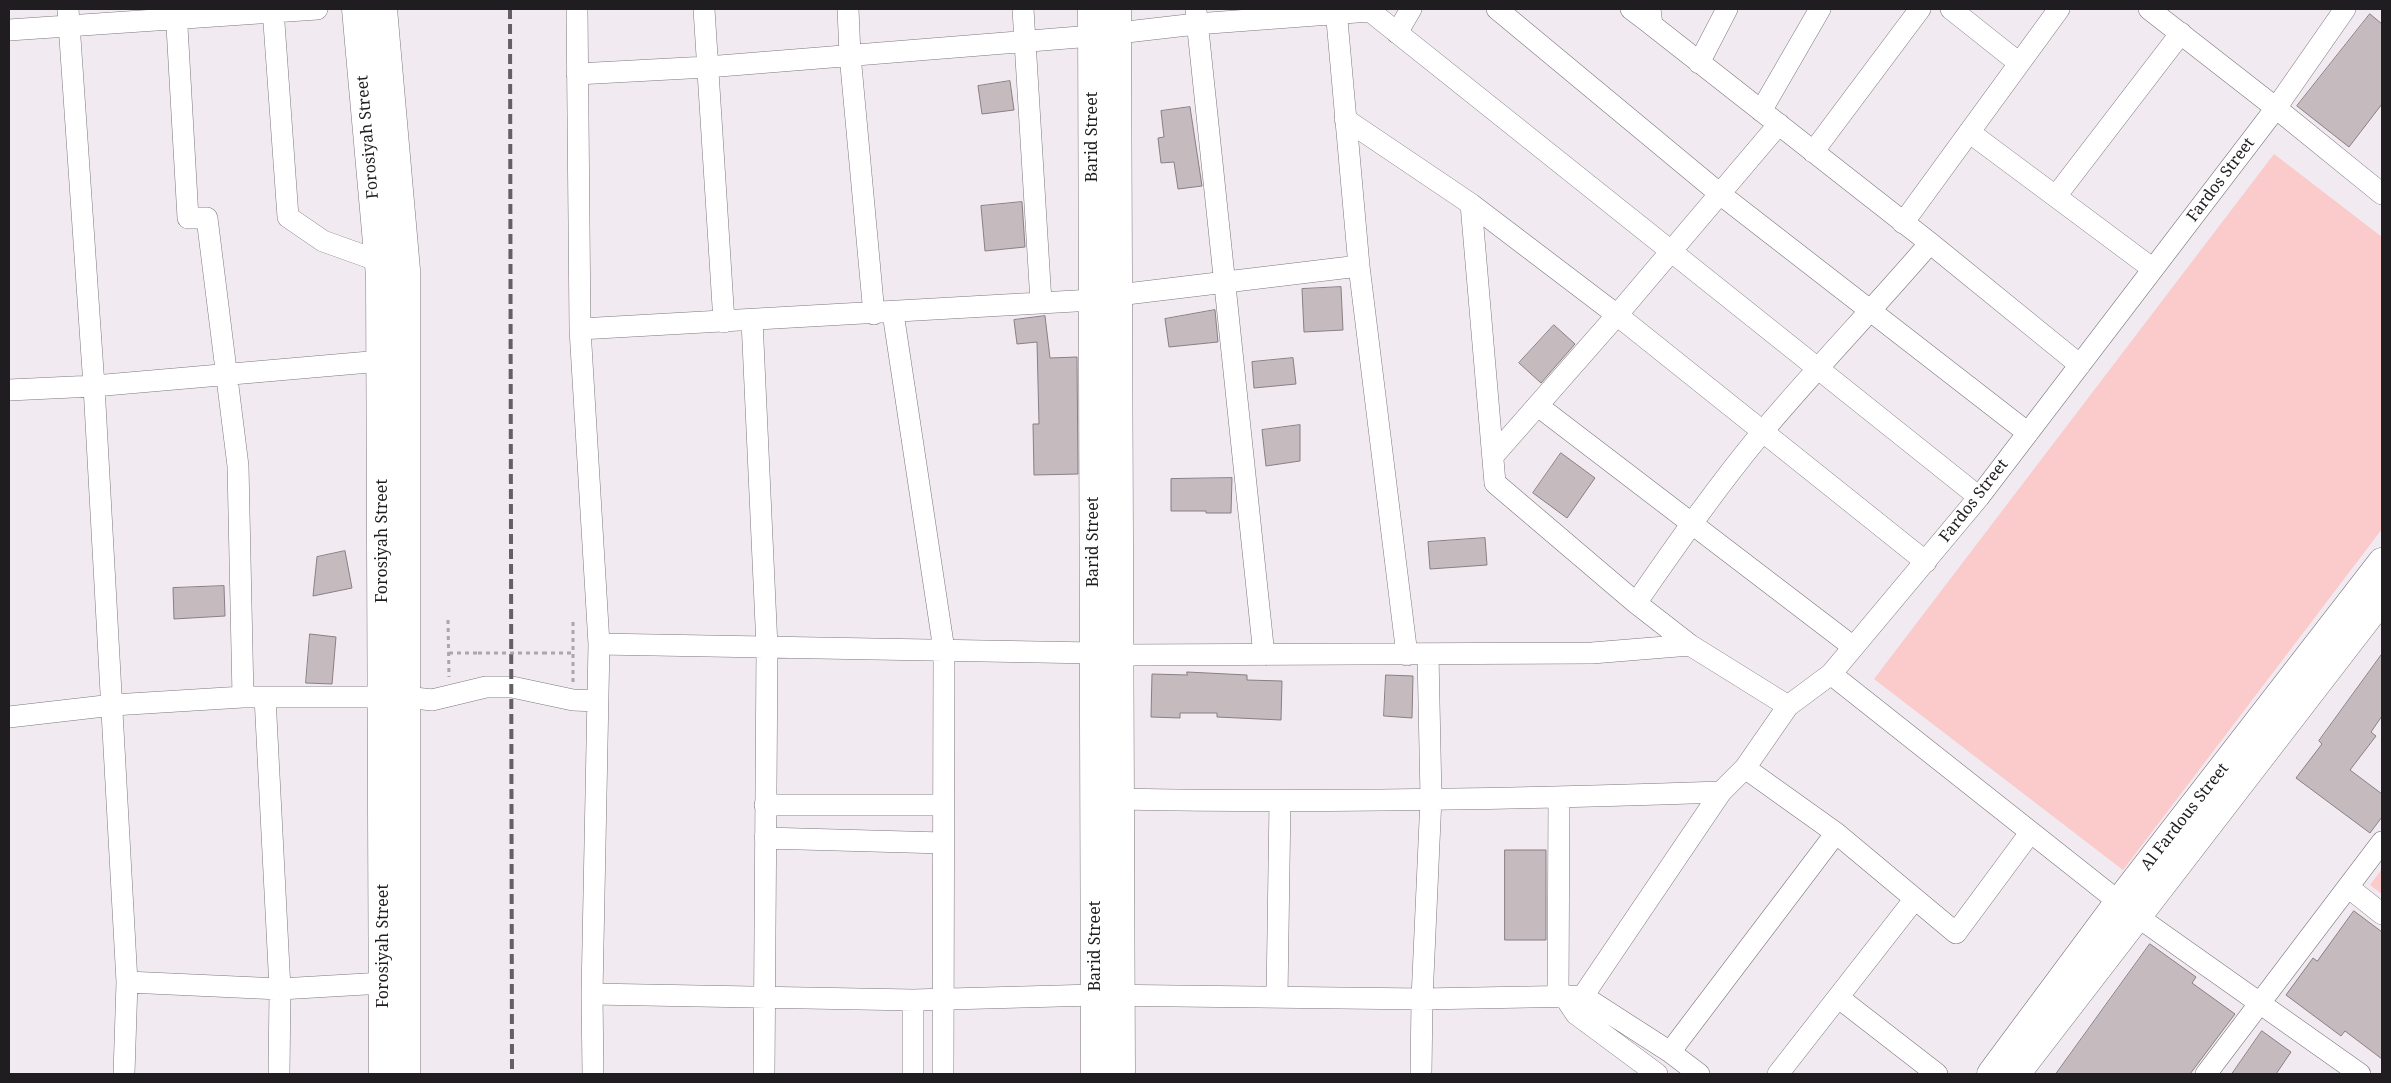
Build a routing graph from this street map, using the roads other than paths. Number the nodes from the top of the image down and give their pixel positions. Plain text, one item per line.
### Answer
1 (317, 9) edge
2 (356, 9) edge
3 (383, 9) edge
4 (577, 9) edge
5 (704, 9) edge
6 (848, 9) edge
7 (1024, 9) edge
8 (1092, 9) edge
9 (1411, 9) edge
10 (1497, 9) edge
11 (1631, 9) edge
12 (1727, 9) edge
13 (1820, 9) edge
14 (1920, 9) edge
15 (1951, 9) edge
16 (2059, 9) edge
17 (2148, 9) edge
18 (2345, 9) edge
19 (273, 10) edge
20 (1337, 11) edge
21 (176, 13) edge
22 (1196, 16) edge
23 (69, 17) edge
24 (1651, 17) edge
25 (1109, 26) edge
26 (9, 30) edge
27 (1397, 33) junction
28 (2181, 33) junction
29 (1026, 40) junction
30 (850, 55) junction
31 (1700, 63) junction
32 (2019, 63) junction
33 (708, 67) junction
34 (577, 74) junction
35 (2276, 108) junction
36 (1761, 111) junction
37 (1345, 119) junction
38 (1779, 124) junction
39 (1969, 132) junction
40 (1814, 152) junction
41 (1720, 194) junction
42 (2382, 194) edge
43 (2056, 196) junction
44 (1472, 204) junction
45 (1904, 222) junction
46 (1930, 243) junction
47 (1670, 253) junction
48 (379, 261) junction
49 (1359, 266) junction
50 (2153, 269) junction
51 (1223, 284) junction
52 (1105, 298) junction
53 (1041, 302) junction
54 (1871, 311) junction
55 (883, 313) junction
56 (1617, 315) junction
57 (752, 320) junction
58 (724, 322) junction
59 (580, 329) junction
60 (381, 361) junction
61 (2080, 365) junction
62 (1816, 368) junction
63 (228, 374) junction
64 (94, 386) junction
65 (9, 390) edge
66 (1538, 406) junction
67 (1762, 432) junction
68 (2028, 433) junction
69 (1494, 455) junction
70 (1978, 496) junction
71 (1691, 524) junction
72 (1926, 562) junction
73 (2382, 562) edge
74 (2376, 595) edge
75 (1636, 603) junction
76 (598, 644) junction
77 (1690, 645) junction
78 (1852, 646) junction
79 (767, 647) junction
80 (944, 650) junction
81 (1107, 654) junction
82 (1264, 655) junction
83 (1418, 655) junction
84 (1831, 674) junction
85 (243, 697) junction
86 (265, 697) junction
87 (394, 697) junction
88 (597, 701) junction
89 (113, 705) junction
90 (1788, 706) junction
91 (9, 717) edge
92 (1745, 768) junction
93 (1721, 792) junction
94 (1559, 797) junction
95 (1431, 798) junction
96 (1120, 799) junction
97 (1280, 802) junction
98 (766, 805) junction
99 (943, 806) junction
100 (1836, 833) junction
101 (2030, 833) junction
102 (765, 838) junction
103 (2382, 842) edge
104 (943, 843) junction
105 (2348, 887) junction
106 (1914, 900) junction
107 (2128, 910) junction
108 (2382, 914) edge
109 (127, 982) junction
110 (382, 983) junction
111 (280, 989) junction
112 (592, 994) junction
113 (1108, 995) junction
114 (764, 996) junction
115 (1277, 997) junction
116 (1840, 998) junction
117 (942, 999) junction
118 (1422, 999) junction
119 (913, 1000) junction
120 (1571, 1001) junction
121 (2259, 1003) junction
122 (1670, 1052) junction
123 (124, 1074) edge
124 (279, 1074) edge
125 (383, 1074) edge
126 (406, 1074) edge
127 (593, 1074) edge
128 (764, 1074) edge
129 (913, 1074) edge
130 (943, 1074) edge
131 (1095, 1074) edge
132 (1121, 1074) edge
133 (1422, 1074) edge
134 (1657, 1074) edge
135 (1699, 1074) edge
136 (1778, 1074) edge
137 (1937, 1074) edge
138 (1991, 1074) edge
139 (2016, 1074) edge
140 (2206, 1074) edge
141 (2360, 1074) edge

1 - 19 street
2 - 48 main road, Forosiyah Street
3 - 87 main road, Forosiyah Street
4 - 34 street
5 - 33 street
6 - 30 street
7 - 29 street
8 - 25 main road, Barid Street
9 - 27 street
10 - 41 street
11 - 24 street
12 - 31 street
13 - 36 street
14 - 40 street
15 - 32 street
16 - 32 street
17 - 28 street
18 - 35 street, Fardos Street
19 - 21 street
19 - 48 street
20 - 22 street
20 - 27 street
20 - 37 street
21 - 23 street
21 - 63 street
22 - 25 street
22 - 51 street
23 - 26 street
23 - 64 street
24 - 31 street
25 - 29 street
25 - 52 main road, Barid Street
27 - 47 street
28 - 35 street
28 - 43 street
29 - 30 street
29 - 53 street
30 - 33 street
30 - 55 street
31 - 36 street
32 - 39 street
33 - 34 street
33 - 58 street
34 - 59 street
35 - 42 street
35 - 50 street, Fardos Street
36 - 38 street
37 - 44 street
37 - 49 street
38 - 40 street
38 - 41 street
39 - 43 street
39 - 45 street
40 - 45 street
41 - 47 street
41 - 54 street
43 - 50 street
44 - 56 street
44 - 69 street
45 - 46 street
46 - 54 street
46 - 61 street
47 - 56 street
47 - 62 street
48 - 60 main road, Forosiyah Street
49 - 51 street
49 - 83 street
50 - 61 street, Fardos Street
51 - 52 street
51 - 82 street
52 - 53 street
52 - 81 main road, Barid Street
53 - 55 street
54 - 62 street
54 - 68 street
55 - 57 street
55 - 80 street
56 - 66 street
56 - 67 street
57 - 58 street
57 - 79 street
58 - 59 street
59 - 76 street
60 - 63 street
60 - 87 main road, Forosiyah Street
61 - 68 street, Fardos Street
62 - 67 street
62 - 70 street
63 - 64 street
63 - 85 street
64 - 65 street
64 - 89 street
66 - 69 street
66 - 71 street
67 - 71 street
67 - 72 street
68 - 70 street, Fardos Street
69 - 75 street
70 - 72 street, Fardos Street
71 - 75 street
71 - 78 street
72 - 78 street, Fardos Street
73 - 74 main road, Al Fardous Street
74 - 107 main road, Al Fardous Street
75 - 77 street
76 - 79 street
76 - 88 street
77 - 83 street
77 - 90 street
78 - 84 street, Fardos Street
79 - 80 street
79 - 98 street
80 - 81 street
80 - 99 street
81 - 82 street
81 - 96 main road, Barid Street
81 - 113 main road, Barid Street
82 - 83 street
83 - 95 street
84 - 90 street, Fardos Street
84 - 101 street
85 - 86 street
85 - 89 street
86 - 87 street
86 - 111 street
87 - 88 street
87 - 110 main road, Forosiyah Street
87 - 126 main road, Forosiyah Street
88 - 112 street
89 - 91 street
89 - 109 street
90 - 92 street, Fardos Street
92 - 93 street, Fardos Street
92 - 100 street
93 - 94 street
93 - 120 street, Fardos Street
94 - 95 street
94 - 120 street
95 - 97 street
95 - 118 street
96 - 97 street
96 - 113 main road, Barid Street
97 - 115 street
98 - 99 street
98 - 102 street
99 - 104 street
100 - 106 street
100 - 122 street
101 - 106 street
101 - 107 street
102 - 104 street
102 - 114 street
103 - 105 street
104 - 117 street
105 - 108 street
105 - 121 street
106 - 116 street
107 - 121 street
107 - 138 main road, Al Fardous Street
107 - 139 main road, Al Fardous Street
109 - 111 street
109 - 123 street
110 - 111 street
110 - 125 main road, Forosiyah Street
111 - 124 street
112 - 114 street
112 - 127 street
113 - 115 street
113 - 117 street
113 - 131 main road, Barid Street
113 - 132 main road, Barid Street
114 - 119 street
114 - 128 street
115 - 118 street
116 - 136 street
116 - 137 street
117 - 119 street
117 - 130 street
118 - 120 street
118 - 133 street
119 - 129 street
120 - 122 street
120 - 134 street
121 - 140 street
121 - 141 street
122 - 135 street

